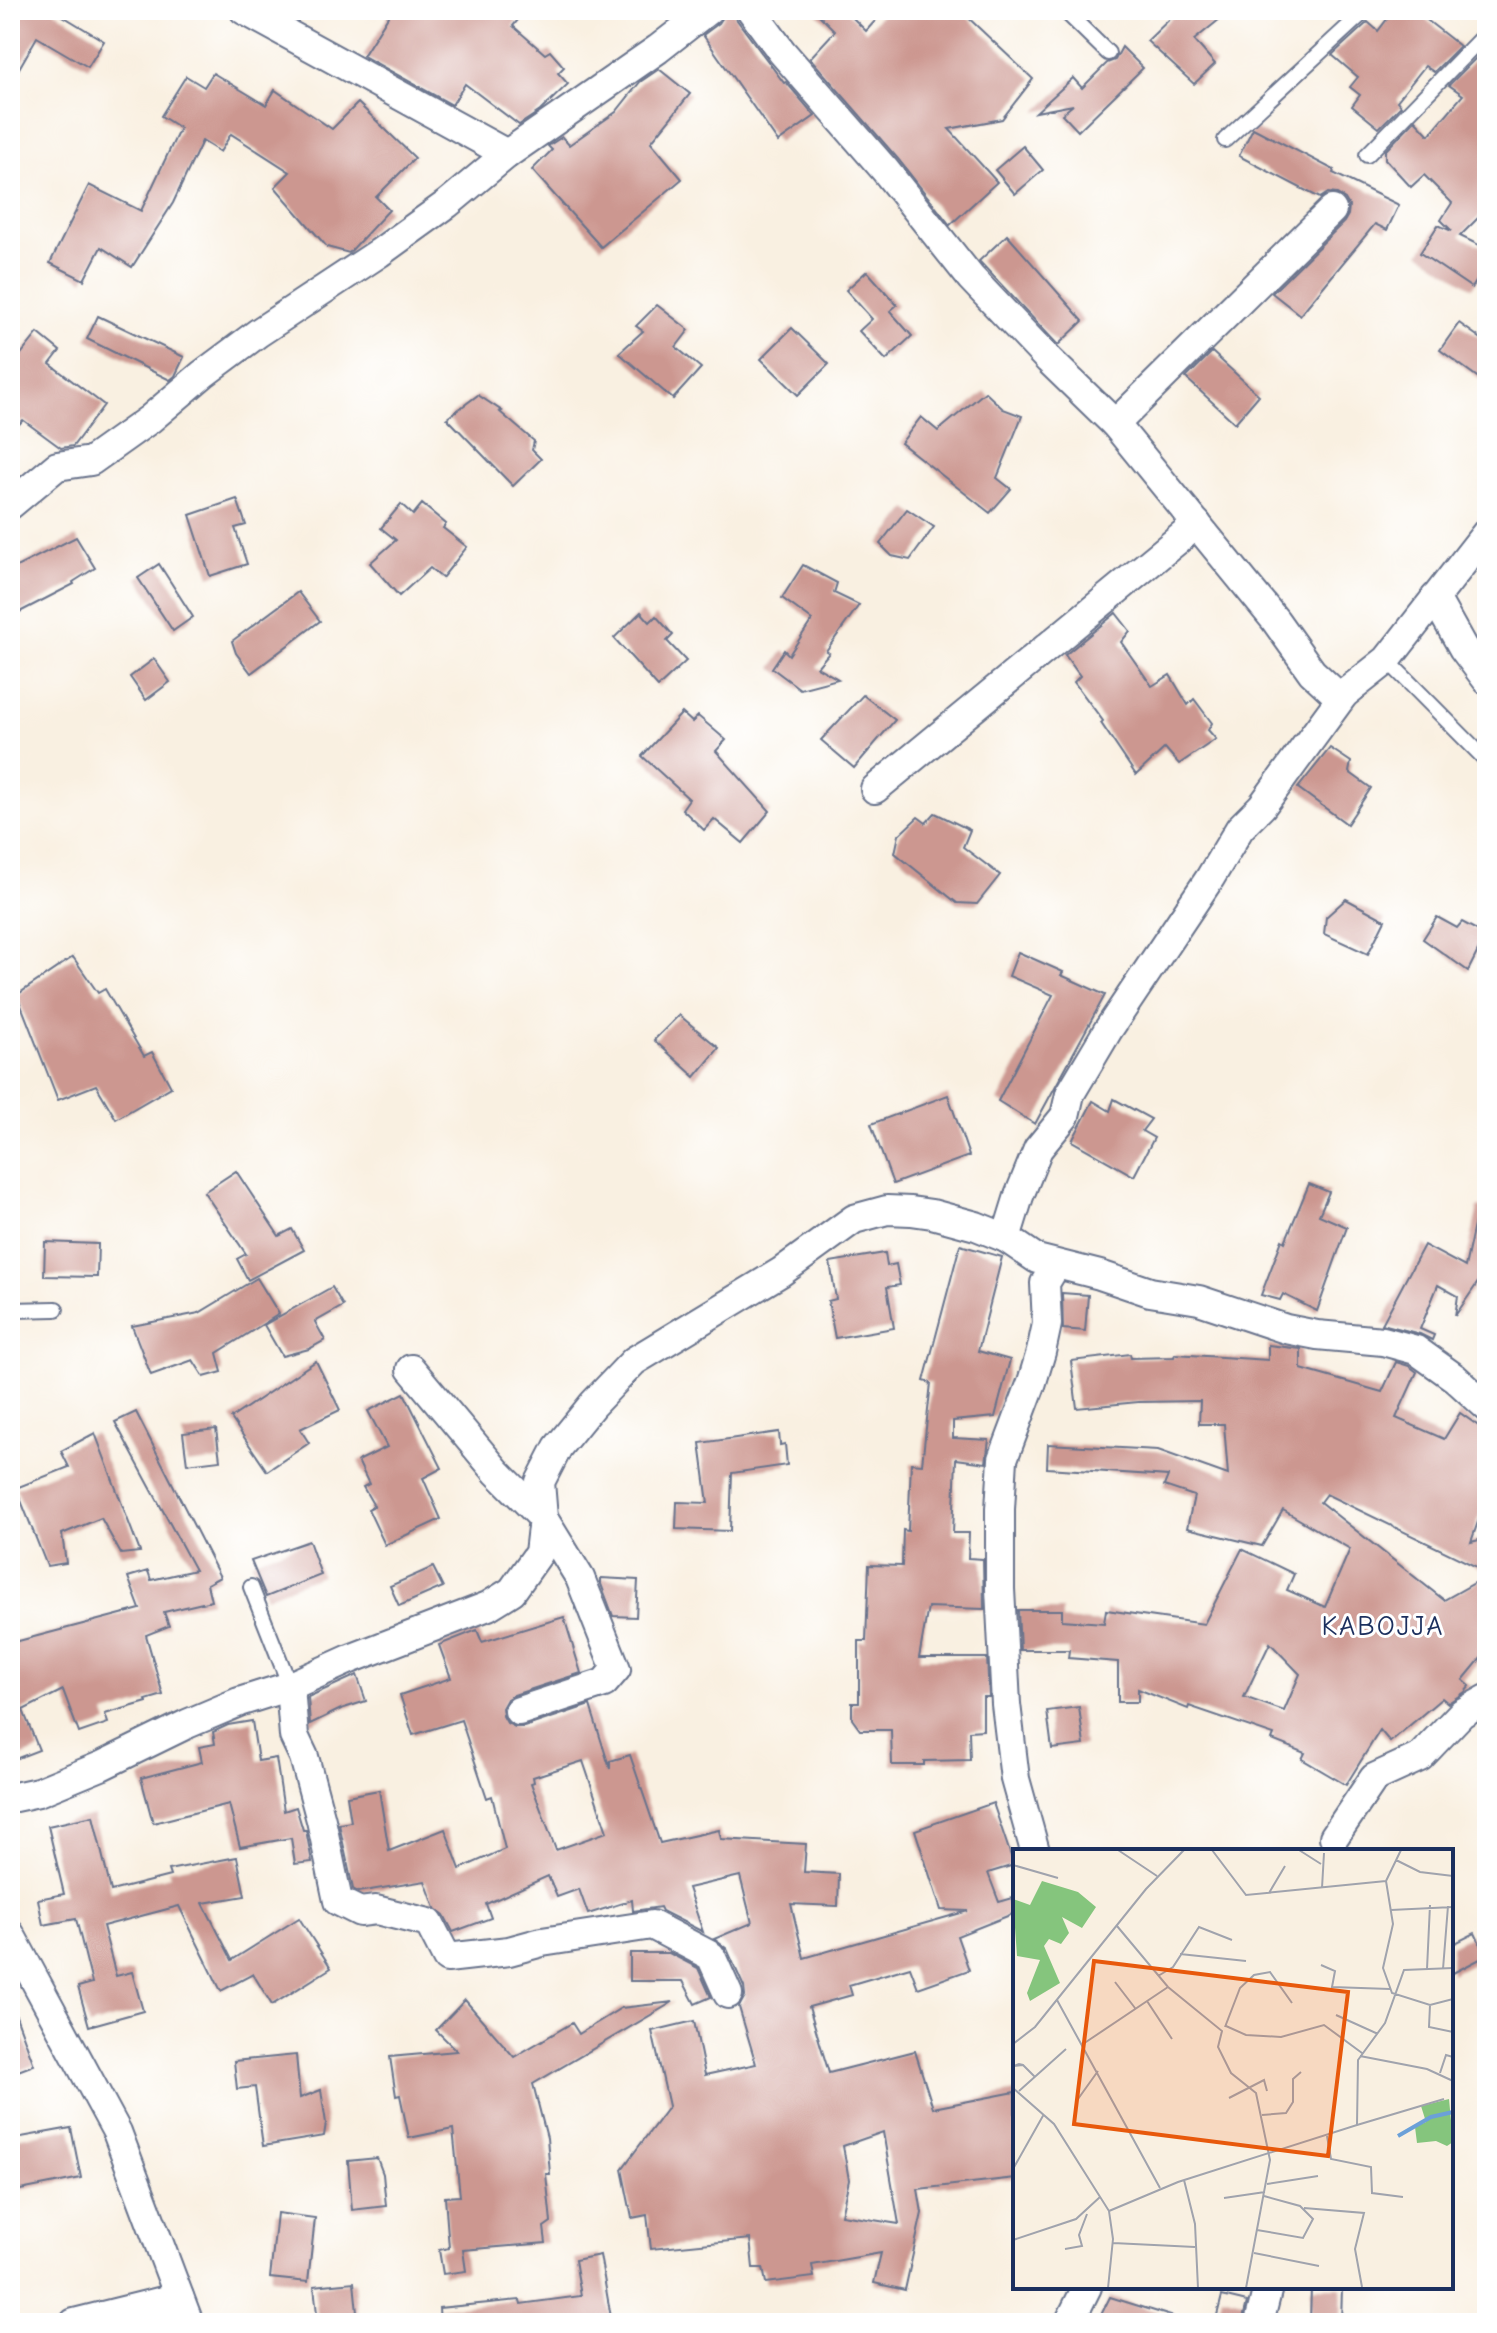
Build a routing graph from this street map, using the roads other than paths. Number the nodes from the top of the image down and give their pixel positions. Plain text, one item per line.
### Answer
1 (244, 10) edge
2 (708, 10) edge
3 (751, 10) edge
4 (1064, 10) edge
5 (1366, 10) edge
6 (1487, 32) edge
7 (1108, 53) dead end
8 (1225, 140) dead end
9 (507, 154) junction
10 (1367, 155) dead end
11 (1332, 210) dead end
12 (1115, 424) junction
13 (10, 505) edge
14 (1197, 524) junction
15 (1487, 532) edge
16 (1435, 598) junction
17 (1387, 660) junction
18 (1487, 680) edge
19 (1344, 694) junction
20 (1487, 761) edge
21 (875, 789) dead end
22 (1006, 1238) junction
23 (1056, 1265) junction
24 (56, 1309) dead end
25 (10, 1310) edge
26 (411, 1369) dead end
27 (1487, 1407) edge
28 (543, 1518) junction
29 (251, 1587) dead end
30 (290, 1686) junction
31 (1487, 1699) edge
32 (519, 1711) dead end
33 (10, 1798) edge
34 (1334, 1837) dead end
35 (1034, 1849) edge
36 (10, 1934) edge
37 (728, 1994) dead end
38 (1086, 2289) edge
39 (1268, 2289) edge
40 (179, 2297) junction
41 (74, 2323) edge
42 (189, 2323) edge
43 (1069, 2323) edge
44 (1259, 2323) edge

1 - 9 street
2 - 9 street
3 - 12 street
4 - 7 lane
5 - 8 lane
6 - 10 lane
9 - 13 street
11 - 12 street
12 - 14 street
14 - 19 street
14 - 21 street
15 - 16 street
16 - 17 street
16 - 18 street
17 - 19 street
17 - 20 lane
19 - 22 street
22 - 23 street
22 - 28 street
23 - 27 street
23 - 35 street
24 - 25 lane
26 - 28 street
28 - 30 street
28 - 32 street
29 - 30 lane
30 - 33 street
30 - 37 street
31 - 34 street
36 - 40 street
38 - 43 street
39 - 44 street
40 - 41 street
40 - 42 street

